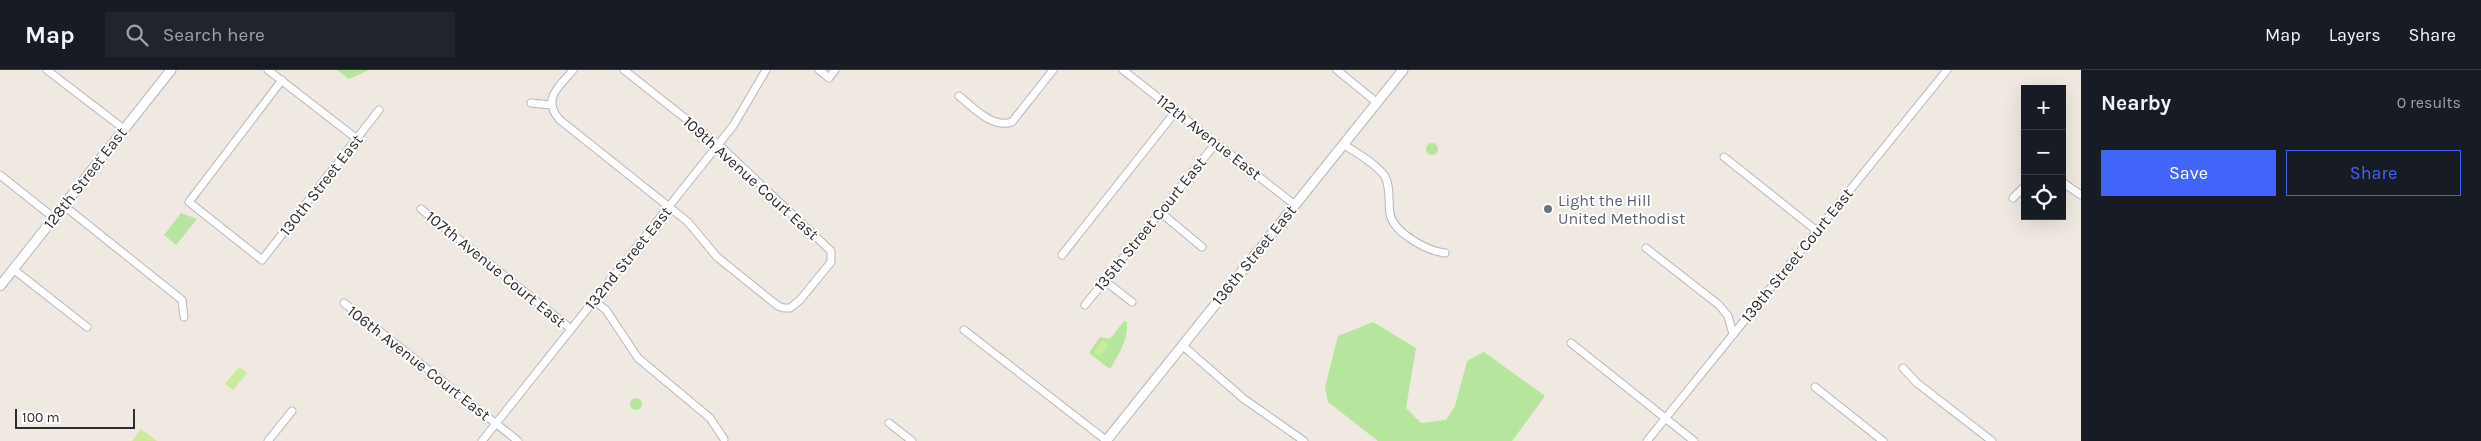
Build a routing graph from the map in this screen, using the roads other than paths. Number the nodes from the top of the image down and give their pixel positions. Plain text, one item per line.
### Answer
1 (48, 70) edge
2 (171, 70) edge
3 (268, 70) edge
4 (573, 70) edge
5 (624, 70) edge
6 (766, 70) edge
7 (819, 70) edge
8 (835, 70) edge
9 (1053, 70) edge
10 (1123, 70) edge
11 (1338, 70) edge
12 (1402, 70) edge
13 (1947, 70) edge
14 (282, 80) junction
15 (959, 96) dead end
16 (531, 102) dead end
17 (1376, 102) junction
18 (551, 105) junction
19 (379, 110) dead end
20 (1176, 111) junction
21 (124, 129) junction
22 (357, 138) junction
23 (1216, 143) junction
24 (1343, 144) junction
25 (719, 145) junction
26 (1724, 157) dead end
27 (0, 176) edge
28 (2066, 185) edge
29 (2021, 190) edge
30 (2081, 195) edge
31 (2013, 198) dead end
32 (1295, 205) junction
33 (64, 206) junction
34 (668, 207) junction
35 (421, 209) dead end
36 (1160, 212) junction
37 (54, 218) junction
38 (1817, 231) junction
39 (1202, 247) dead end
40 (1646, 248) dead end
41 (1445, 253) dead end
42 (1062, 255) dead end
43 (13, 269) junction
44 (1105, 281) junction
45 (0, 286) edge
46 (594, 301) junction
47 (1132, 302) dead end
48 (344, 303) dead end
49 (1085, 306) dead end
50 (184, 317) dead end
51 (87, 327) dead end
52 (571, 329) junction
53 (964, 330) dead end
54 (1733, 334) junction
55 (1571, 343) dead end
56 (1182, 345) junction
57 (1903, 368) dead end
58 (1815, 387) dead end
59 (292, 411) dead end
60 (1666, 419) junction
61 (496, 423) junction
62 (889, 423) dead end
63 (724, 439) dead end
64 (268, 441) edge
65 (482, 441) edge
66 (518, 441) edge
67 (912, 441) edge
68 (1106, 441) edge
69 (1304, 441) edge
70 (1647, 441) edge
71 (1694, 441) edge
72 (1883, 441) edge
73 (1992, 441) edge

1 - 21 street
2 - 21 street, 128th Street East
3 - 14 street
4 - 18 street
5 - 25 street, 109th Avenue Court East
6 - 25 street, 132nd Street East
7 - 8 street
9 - 15 street
10 - 20 street, 112th Avenue East
11 - 17 street
12 - 17 street, 136th Street East
13 - 38 street, 139th Street Court East
14 - 22 street
14 - 22 street, 130th Street East
16 - 18 street
17 - 24 street, 136th Street East
18 - 34 street
19 - 22 street, 130th Street East
20 - 23 street, 112th Avenue East
20 - 42 street
21 - 33 street, 128th Street East
23 - 32 street, 112th Avenue East
23 - 36 street, 135th Street Court East
24 - 32 street, 136th Street East
24 - 41 street
25 - 34 street, 132nd Street East
25 - 34 street, 109th Avenue Court East
26 - 38 street
27 - 37 street
28 - 30 street
29 - 31 street
32 - 56 street, 136th Street East
33 - 37 street, 128th Street East
33 - 50 street
34 - 46 street, 132nd Street East
35 - 52 street, 107th Avenue Court East
36 - 39 street
36 - 44 street, 135th Street Court East
37 - 43 street, 128th Street East
38 - 54 street, 139th Street Court East
40 - 54 street
43 - 45 street, 128th Street East
43 - 51 street
44 - 47 street
44 - 49 street, 135th Street Court East
46 - 52 street, 132nd Street East
46 - 63 street
48 - 61 street, 106th Avenue Court East
52 - 61 street, 132nd Street East
53 - 68 street
54 - 60 street, 139th Street Court East
55 - 60 street
56 - 68 street, 136th Street East
56 - 69 street
57 - 73 street
58 - 72 street
59 - 64 street
60 - 70 street, 139th Street Court East
60 - 71 street
61 - 65 street, 132nd Street East
61 - 66 street, 106th Avenue Court East
62 - 67 street

